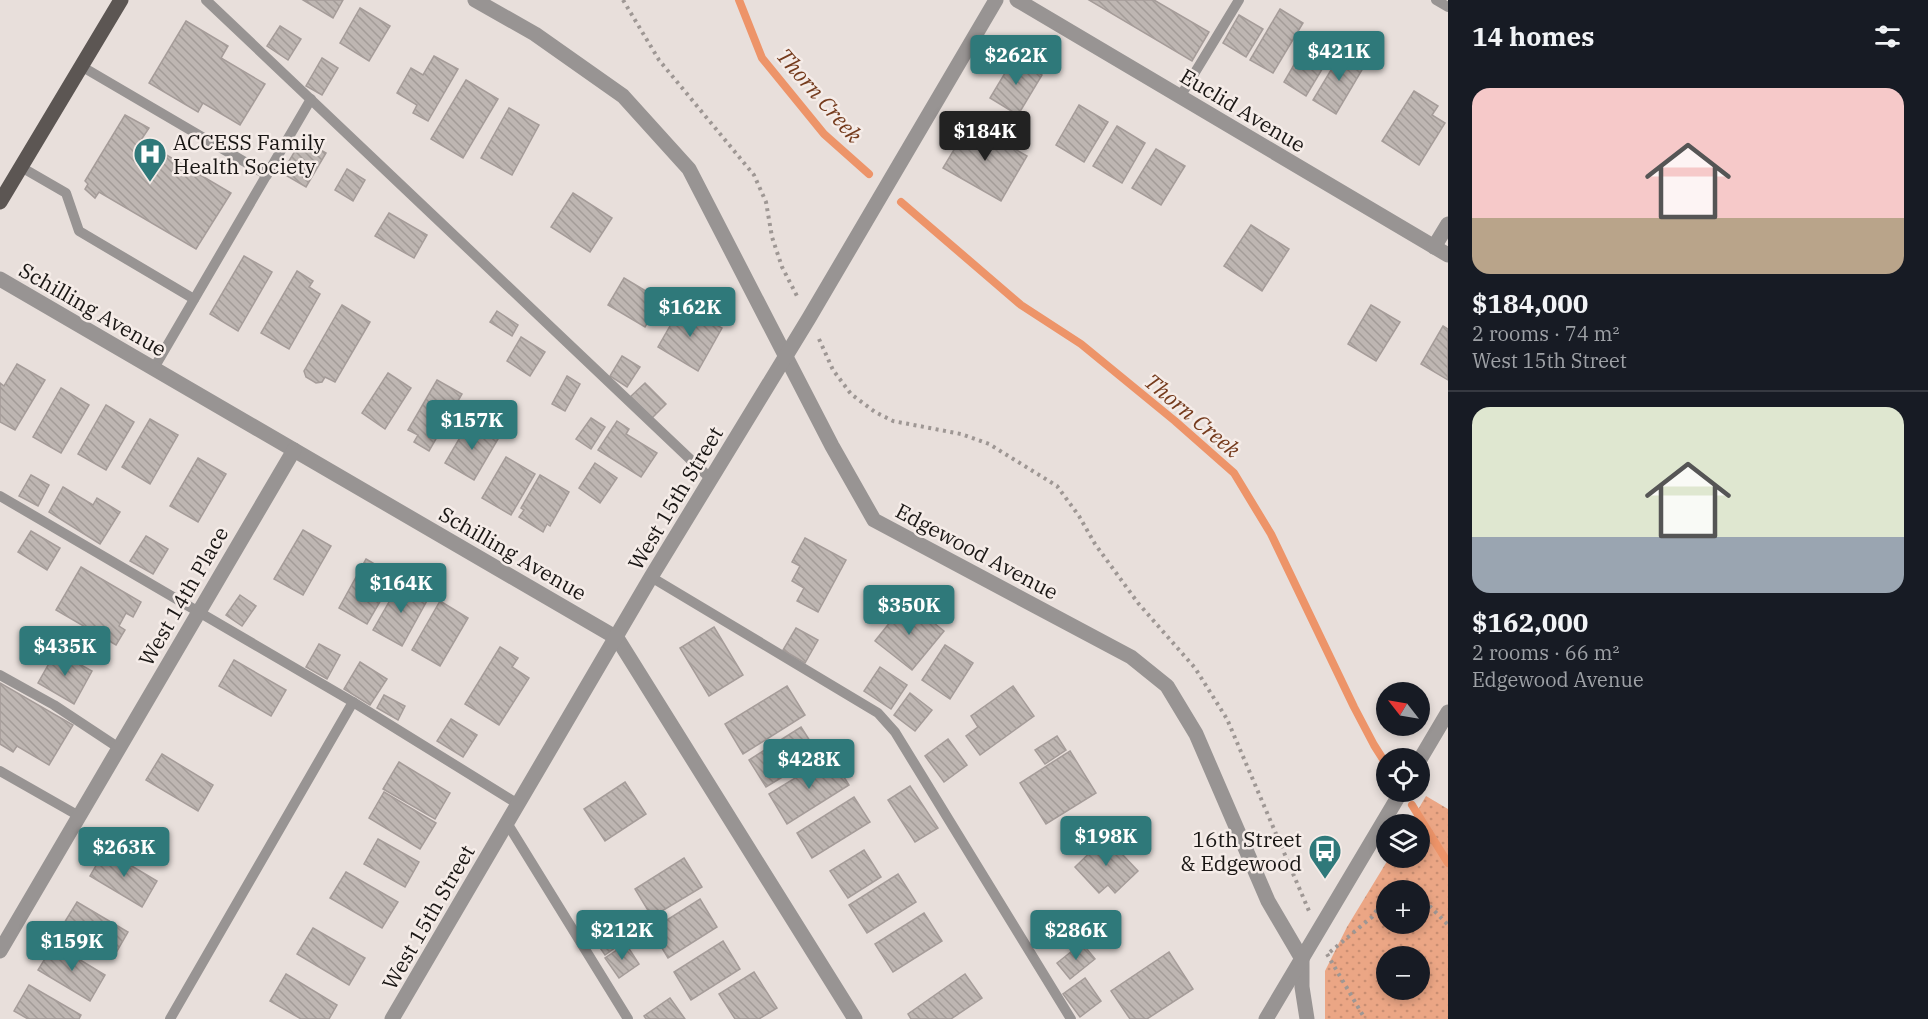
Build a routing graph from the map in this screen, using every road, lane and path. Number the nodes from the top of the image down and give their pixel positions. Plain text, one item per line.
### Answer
1 (121, 0) edge
2 (206, 0) edge
3 (475, 0) edge
4 (623, 0) edge
5 (996, 0) edge
6 (1017, 0) edge
7 (1239, 0) edge
8 (1436, 0) edge
9 (1448, 7) edge
10 (81, 66) junction
11 (1180, 97) junction
12 (311, 99) junction
13 (21, 167) junction
14 (267, 175) junction
15 (0, 202) edge
16 (1448, 224) edge
17 (1441, 251) edge
18 (0, 279) edge
19 (790, 284) dead end
20 (194, 299) junction
21 (817, 334) dead end
22 (785, 357) junction
23 (154, 368) junction
24 (294, 450) junction
25 (711, 479) junction
26 (0, 496) edge
27 (651, 577) junction
28 (198, 612) junction
29 (617, 638) junction
30 (0, 675) edge
31 (353, 702) junction
32 (1448, 712) edge
33 (119, 748) junction
34 (1427, 748) edge
35 (0, 771) edge
36 (1395, 802) edge
37 (518, 804) junction
38 (79, 816) junction
39 (507, 823) junction
40 (1300, 891) dead end
41 (1430, 906) edge
42 (1376, 911) edge
43 (1448, 925) edge
44 (0, 951) edge
45 (1302, 959) junction
46 (622, 1016) edge
47 (170, 1019) edge
48 (392, 1019) edge
49 (855, 1019) edge
50 (1071, 1019) edge
51 (1266, 1019) edge
52 (1307, 1019) edge
53 (1365, 1019) edge

1 - 10 main road
2 - 12 lane
3 - 22 street, Edgewood Avenue
4 - 19 path
5 - 22 street, West 15th Street
6 - 11 street, Euclid Avenue
7 - 11 lane
8 - 9 lane
10 - 13 main road
10 - 14 lane
11 - 17 street, Euclid Avenue
12 - 14 lane
12 - 25 lane
13 - 15 main road
13 - 20 lane
14 - 20 lane
16 - 17 street
18 - 23 street, Schilling Avenue
20 - 23 lane
21 - 40 path
22 - 25 street, West 15th Street
22 - 45 street, Edgewood Avenue
23 - 24 street, Schilling Avenue
24 - 28 street, West 14th Place
24 - 29 street, Schilling Avenue
25 - 27 street, West 15th Street
26 - 28 lane
27 - 29 street, West 15th Street
27 - 50 lane
28 - 31 lane
28 - 33 street, West 14th Place
29 - 37 street, West 15th Street
29 - 49 street, Schilling Avenue
30 - 33 lane
31 - 37 lane
31 - 47 lane
32 - 34 street
33 - 38 street, West 14th Place
35 - 38 lane
36 - 45 street
37 - 39 street, West 15th Street
38 - 44 street, West 14th Place
39 - 46 lane
39 - 48 street, West 15th Street
41 - 43 path
42 - 53 path
45 - 51 street
45 - 52 street, Edgewood Avenue

